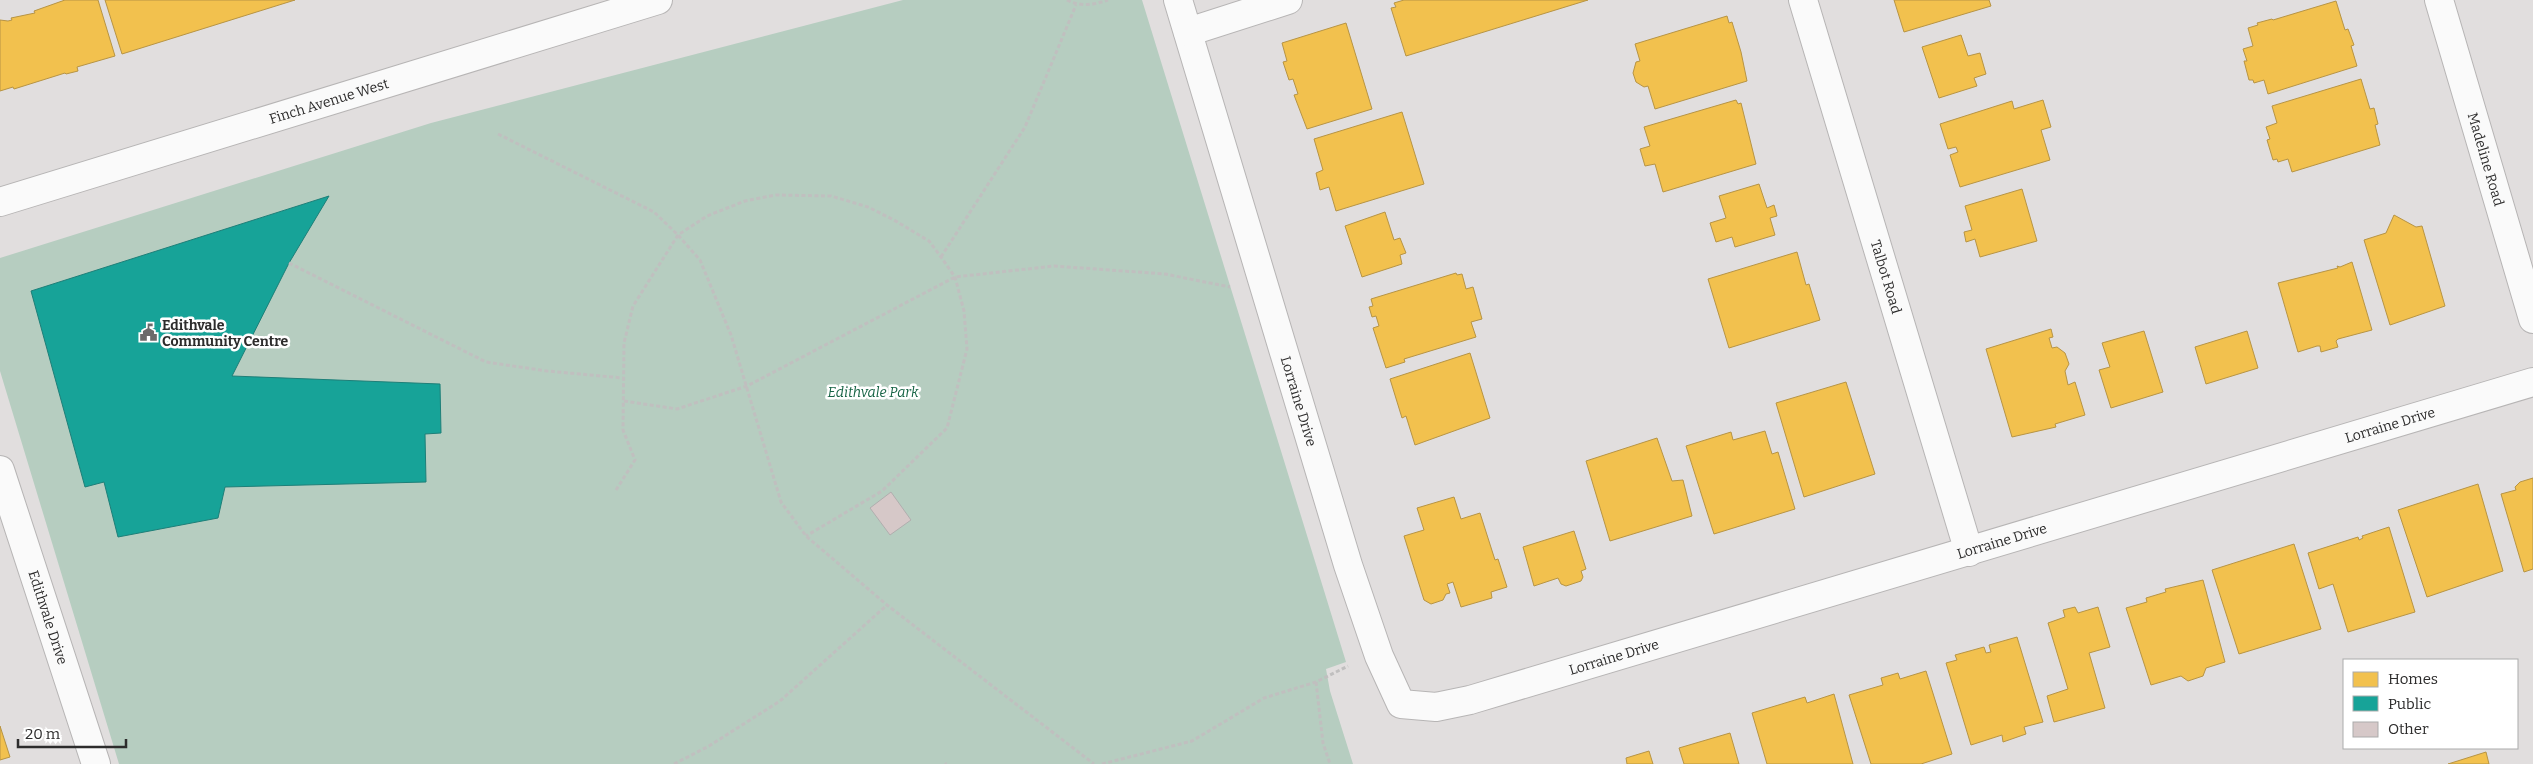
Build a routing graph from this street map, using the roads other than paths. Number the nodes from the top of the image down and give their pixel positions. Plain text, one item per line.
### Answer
1 (1178, 0) edge
2 (1288, 0) edge
3 (1803, 0) edge
4 (2439, 0) edge
5 (653, 1) edge
6 (1188, 32) junction
7 (0, 202) edge
8 (2533, 318) edge
9 (2533, 382) edge
10 (0, 470) edge
11 (1969, 552) junction
12 (96, 764) edge

1 - 6 street, Lorraine Drive
2 - 6 street
3 - 11 street, Talbot Road
4 - 8 street, Madeline Road
5 - 7 street, Finch Avenue West
6 - 11 street, Lorraine Drive
9 - 11 street, Lorraine Drive
10 - 12 street, Edithvale Drive

